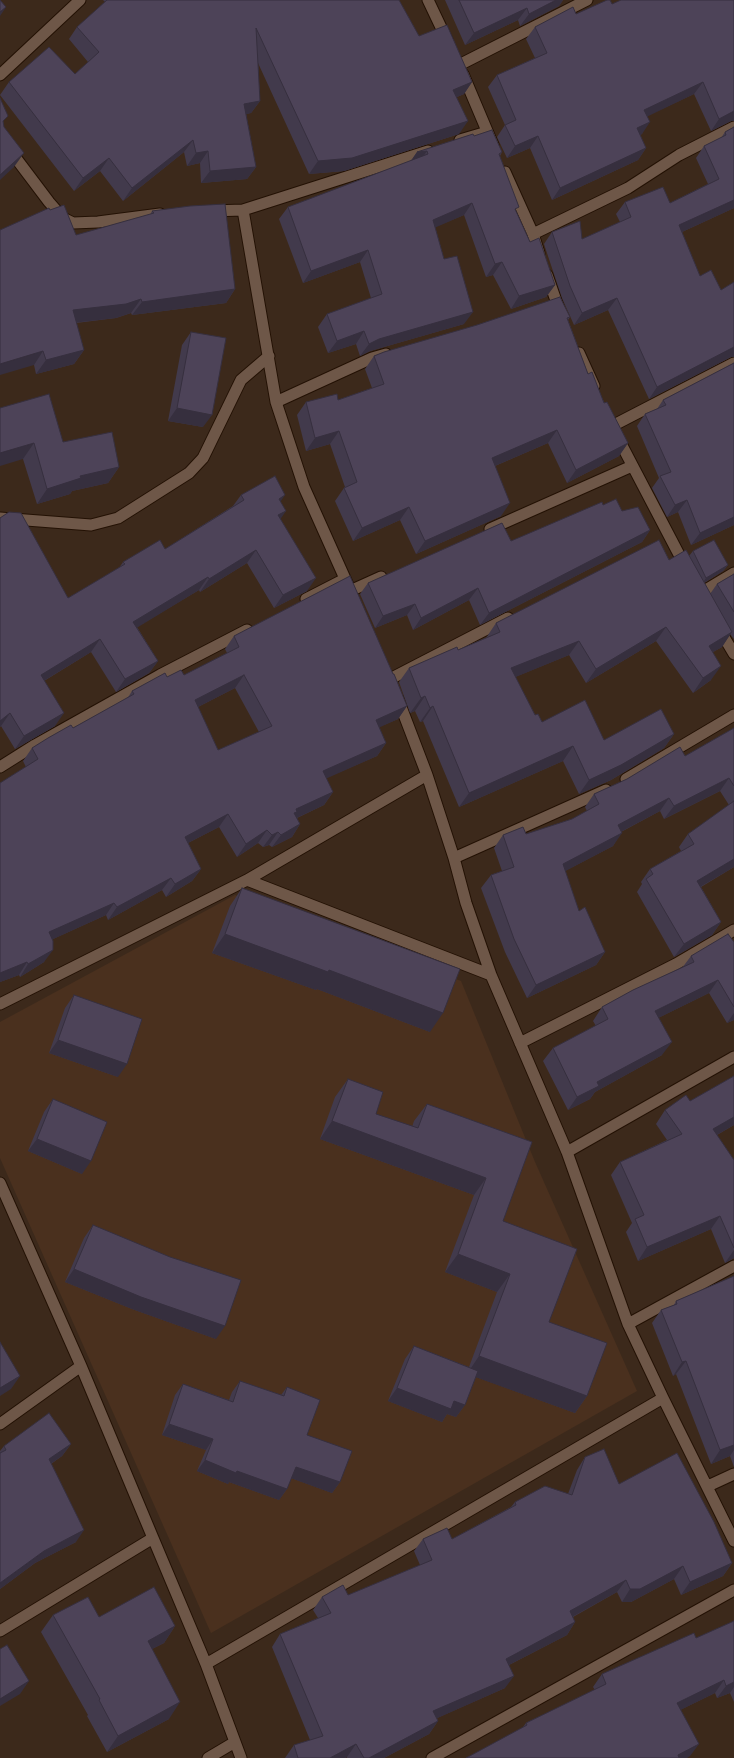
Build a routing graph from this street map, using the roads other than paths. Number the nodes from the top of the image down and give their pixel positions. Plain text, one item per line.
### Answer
1 (80, 0) edge
2 (428, 0) edge
3 (586, 0) edge
4 (459, 65) junction
5 (0, 75) edge
6 (734, 127) edge
7 (487, 132) junction
8 (0, 137) edge
9 (243, 210) junction
10 (197, 212) edge
11 (174, 213) edge
12 (533, 234) junction
13 (565, 322) edge
14 (574, 343) edge
15 (394, 352) edge
16 (269, 356) junction
17 (734, 363) edge
18 (600, 398) edge
19 (276, 402) junction
20 (632, 466) junction
21 (0, 518) edge
22 (480, 533) edge
23 (394, 572) edge
24 (734, 573) edge
25 (345, 579) junction
26 (350, 591) junction
27 (297, 604) edge
28 (356, 604) edge
29 (515, 614) edge
30 (711, 614) edge
31 (256, 625) edge
32 (734, 654) edge
33 (734, 715) edge
34 (0, 767) edge
35 (427, 775) junction
36 (454, 858) junction
37 (247, 880) junction
38 (734, 930) edge
39 (491, 975) junction
40 (0, 1004) edge
41 (520, 1043) junction
42 (734, 1057) edge
43 (567, 1152) junction
44 (0, 1183) edge
45 (734, 1266) edge
46 (628, 1324) junction
47 (81, 1366) junction
48 (663, 1398) junction
49 (0, 1424) edge
50 (734, 1474) edge
51 (708, 1486) junction
52 (153, 1538) junction
53 (734, 1541) edge
54 (734, 1590) edge
55 (0, 1631) edge
56 (206, 1664) junction
57 (235, 1742) junction
58 (208, 1758) edge
59 (241, 1758) edge
60 (432, 1758) edge

1 - 5 street
2 - 4 street
3 - 4 street
4 - 7 street
6 - 12 street
7 - 9 street
7 - 12 street
8 - 11 street
9 - 10 street
9 - 16 street
12 - 13 street
14 - 18 street
15 - 19 street
16 - 19 street
16 - 21 street
17 - 20 street
19 - 25 street
20 - 22 street
20 - 24 street
23 - 26 street
25 - 26 street
25 - 27 street
26 - 28 street
29 - 35 street
30 - 32 street
31 - 34 street
33 - 36 street
35 - 36 street
35 - 37 street
36 - 39 street
37 - 39 street
37 - 40 street
38 - 41 street
39 - 41 street
41 - 43 street
42 - 43 street
43 - 46 street
44 - 47 street
45 - 46 street
46 - 48 street
47 - 49 street
47 - 52 street
48 - 51 street
48 - 56 street
50 - 51 street
51 - 53 street
52 - 55 street
52 - 56 street
54 - 60 street
56 - 57 street
57 - 58 street
57 - 59 street

